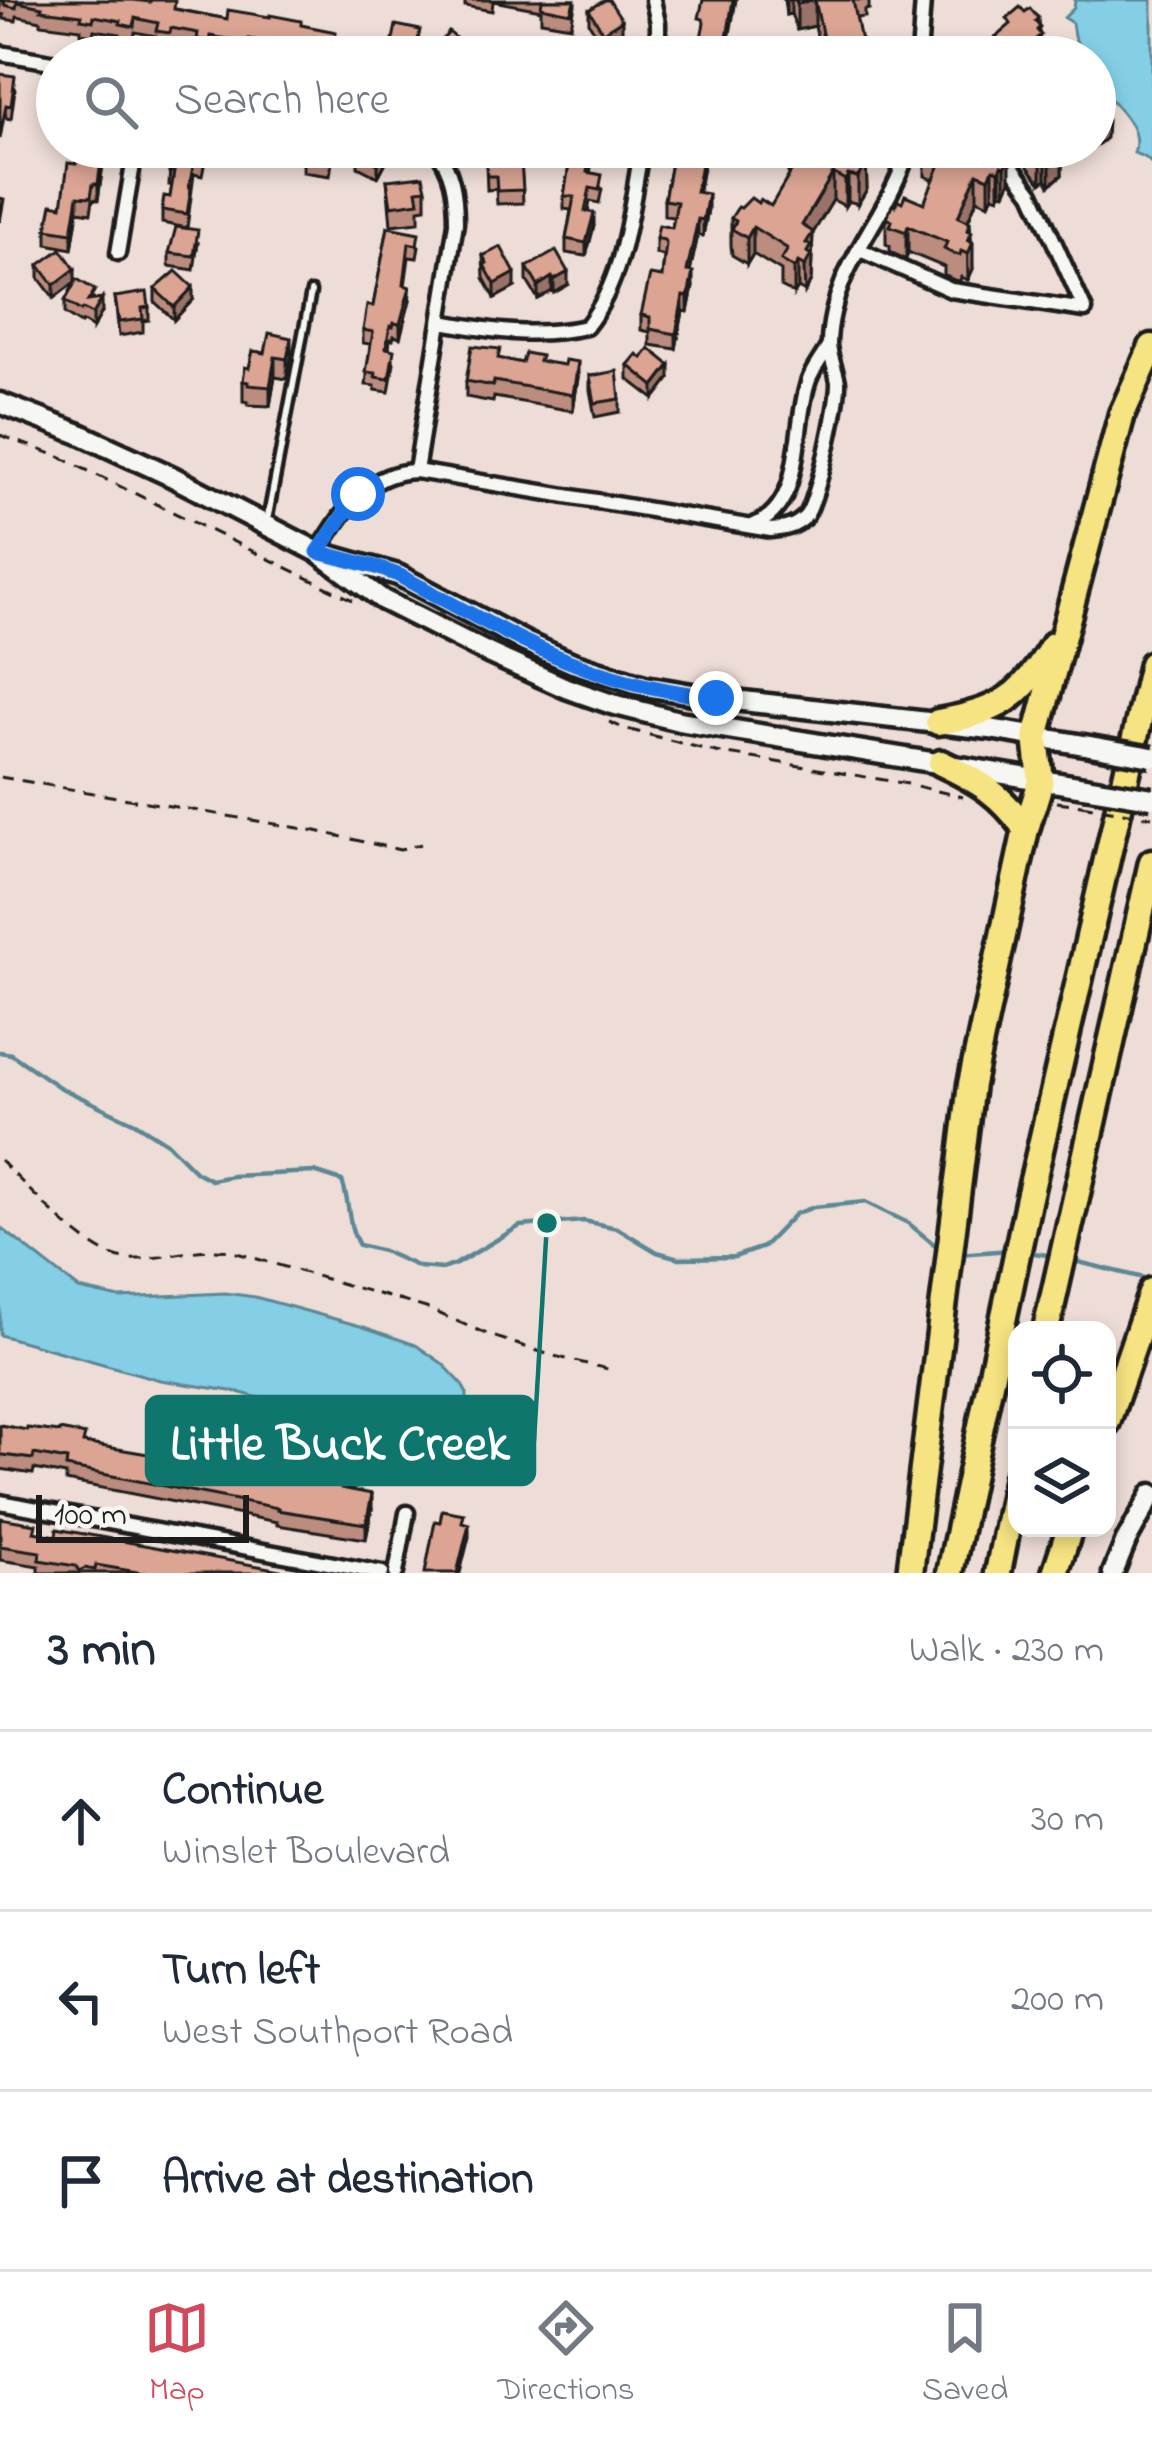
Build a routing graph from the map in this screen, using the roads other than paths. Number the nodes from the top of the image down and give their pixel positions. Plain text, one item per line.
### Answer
1 (653, 0) edge
2 (923, 0) edge
3 (658, 36) edge
4 (920, 36) edge
5 (0, 53) edge
6 (36, 59) edge
7 (132, 168) edge
8 (448, 168) edge
9 (638, 168) edge
10 (900, 168) edge
11 (1013, 168) edge
12 (860, 250) junction
13 (118, 253) dead end
14 (310, 292) dead end
15 (442, 322) junction
16 (829, 346) junction
17 (1152, 347) edge
18 (0, 403) edge
19 (416, 471) junction
20 (266, 525) junction
21 (749, 527) junction
22 (318, 552) junction
23 (1070, 611) junction
24 (1152, 664) edge
25 (938, 722) junction
26 (1036, 737) junction
27 (1152, 757) edge
28 (941, 763) junction
29 (1047, 791) junction
30 (1152, 798) edge
31 (1026, 829) junction
32 (1152, 862) edge
33 (1152, 1291) edge
34 (1047, 1321) edge
35 (1116, 1396) edge
36 (1152, 1494) edge
37 (0, 1502) edge
38 (407, 1513) dead end
39 (1008, 1522) edge
40 (1067, 1537) edge
41 (382, 1573) edge
42 (396, 1573) edge
43 (910, 1573) edge
44 (950, 1573) edge
45 (998, 1573) edge
46 (1055, 1573) edge
47 (1113, 1573) edge

1 - 3 street
2 - 4 street
5 - 6 street
7 - 13 street
8 - 15 street
9 - 15 street
10 - 12 street
11 - 12 street
12 - 16 street
14 - 20 lane
15 - 19 street
16 - 21 street
16 - 21 street
17 - 23 highway
18 - 20 main road
19 - 21 street
19 - 22 street
20 - 22 main road
22 - 25 main road
22 - 28 main road
23 - 25 highway
23 - 26 highway
24 - 44 highway
25 - 26 main road
26 - 27 main road, bridge
26 - 29 highway
28 - 29 main road
28 - 31 highway
29 - 30 main road, bridge
29 - 31 highway
31 - 43 highway
32 - 34 highway
33 - 35 highway
36 - 47 main road
37 - 41 street
38 - 42 street
39 - 45 highway
40 - 46 highway

